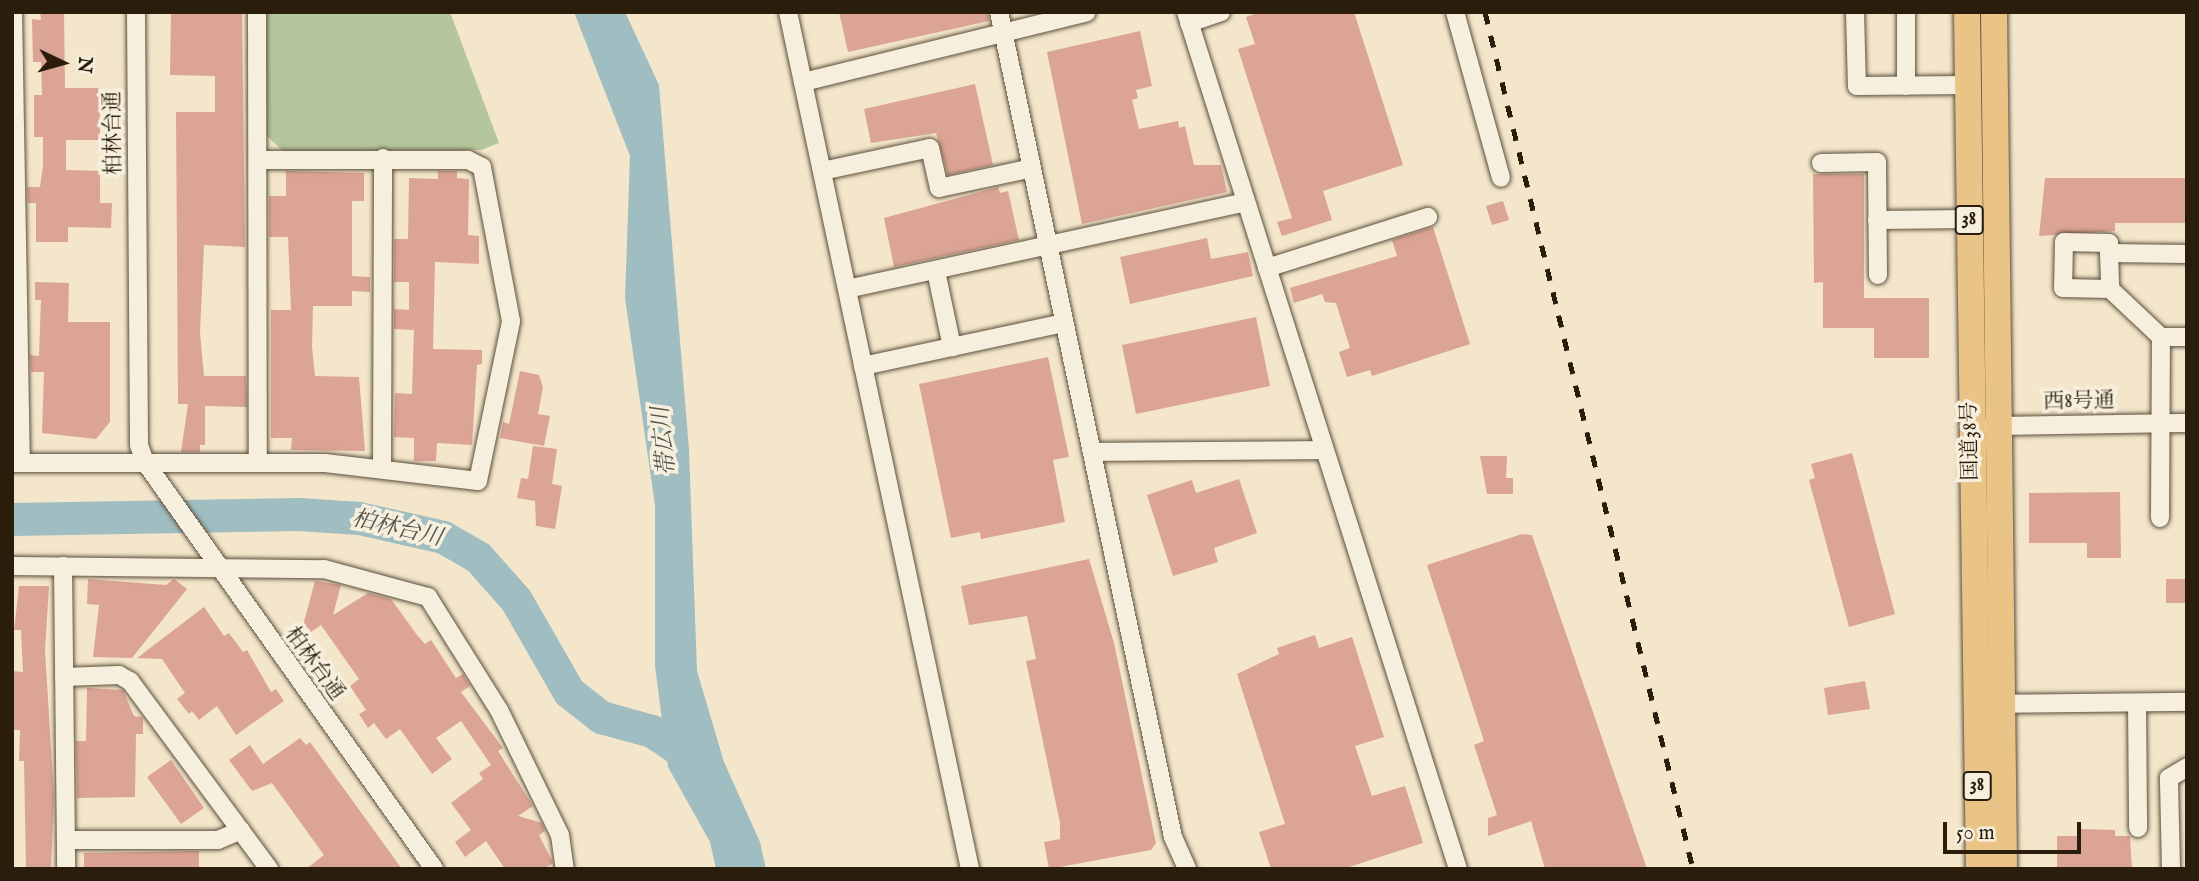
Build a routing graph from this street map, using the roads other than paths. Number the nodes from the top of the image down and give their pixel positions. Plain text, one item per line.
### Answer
1 (13, 12) edge
2 (136, 12) edge
3 (257, 12) edge
4 (788, 12) edge
5 (999, 12) edge
6 (1087, 12) edge
7 (1222, 12) edge
8 (1455, 12) edge
9 (1855, 12) edge
10 (1906, 12) edge
11 (1967, 12) edge
12 (1994, 12) edge
13 (1187, 18) edge
14 (1003, 32) junction
15 (803, 82) junction
16 (1968, 85) junction
17 (1906, 86) junction
18 (383, 159) junction
19 (259, 160) junction
20 (1821, 163) dead end
21 (1031, 167) junction
22 (822, 172) junction
23 (1501, 178) dead end
24 (1246, 202) junction
25 (1428, 217) dead end
26 (1969, 219) junction
27 (1877, 220) junction
28 (1047, 244) junction
29 (2109, 253) junction
30 (2187, 254) edge
31 (1267, 268) junction
32 (936, 271) junction
33 (1878, 275) dead end
34 (846, 289) junction
35 (2110, 289) junction
36 (15, 310) edge
37 (1064, 323) junction
38 (2161, 337) junction
39 (2187, 337) edge
40 (953, 347) junction
41 (863, 366) junction
42 (2187, 423) edge
43 (2160, 424) junction
44 (1998, 426) junction
45 (1971, 427) junction
46 (1324, 450) junction
47 (1092, 452) junction
48 (145, 462) junction
49 (17, 463) edge
50 (258, 464) junction
51 (382, 468) junction
52 (2160, 518) dead end
53 (12, 566) edge
54 (63, 566) junction
55 (216, 568) junction
56 (64, 677) junction
57 (2187, 702) edge
58 (2137, 703) junction
59 (1976, 704) junction
60 (2002, 704) junction
61 (2187, 767) edge
62 (2138, 828) dead end
63 (241, 830) junction
64 (66, 840) junction
65 (1183, 868) edge
66 (66, 869) edge
67 (269, 869) edge
68 (434, 869) edge
69 (565, 869) edge
70 (970, 869) edge
71 (1458, 869) edge
72 (1979, 869) edge
73 (2004, 869) edge
74 (2171, 869) edge

1 - 36 street
2 - 48 street, 柏林台通
3 - 19 street
4 - 15 street
5 - 14 street
6 - 14 street
7 - 13 street
8 - 23 street
9 - 17 street
10 - 17 street
11 - 16 highway, 国道38号 / 38
12 - 44 highway, 国道38号 / 38
13 - 24 street
14 - 15 street
14 - 21 street
15 - 22 street
16 - 17 street
16 - 26 highway, 国道38号 / 38
18 - 19 street
18 - 51 street
18 - 51 street
19 - 50 street
20 - 27 street
21 - 22 street
21 - 28 street
22 - 34 street
24 - 28 street
24 - 31 street
25 - 31 street
26 - 27 street
26 - 45 highway, 国道38号 / 38
27 - 33 street
28 - 32 street
28 - 37 street
29 - 30 street
29 - 35 street
29 - 35 street
31 - 46 street
32 - 34 street
32 - 40 street
34 - 41 street
35 - 38 street
36 - 49 street
37 - 40 street
37 - 47 street
38 - 39 street
38 - 43 street
40 - 41 street
41 - 70 street
42 - 43 street, 西8号通
43 - 44 street, 西8号通
43 - 52 street
44 - 45 street, 西8号通
44 - 60 highway, 国道38号 / 38
45 - 59 highway, 国道38号 / 38
46 - 47 street
46 - 71 street
47 - 65 street
48 - 49 street
48 - 50 street
48 - 55 street, 柏林台通
50 - 51 street
53 - 54 street
54 - 55 street
54 - 56 street
55 - 68 street, 柏林台通
55 - 69 street
56 - 63 street
56 - 64 street
57 - 58 street
58 - 60 street
58 - 62 street
59 - 60 street
59 - 72 highway, 国道38号 / 38
60 - 73 highway, 国道38号 / 38
61 - 74 street
63 - 64 street
63 - 67 street
64 - 66 street

